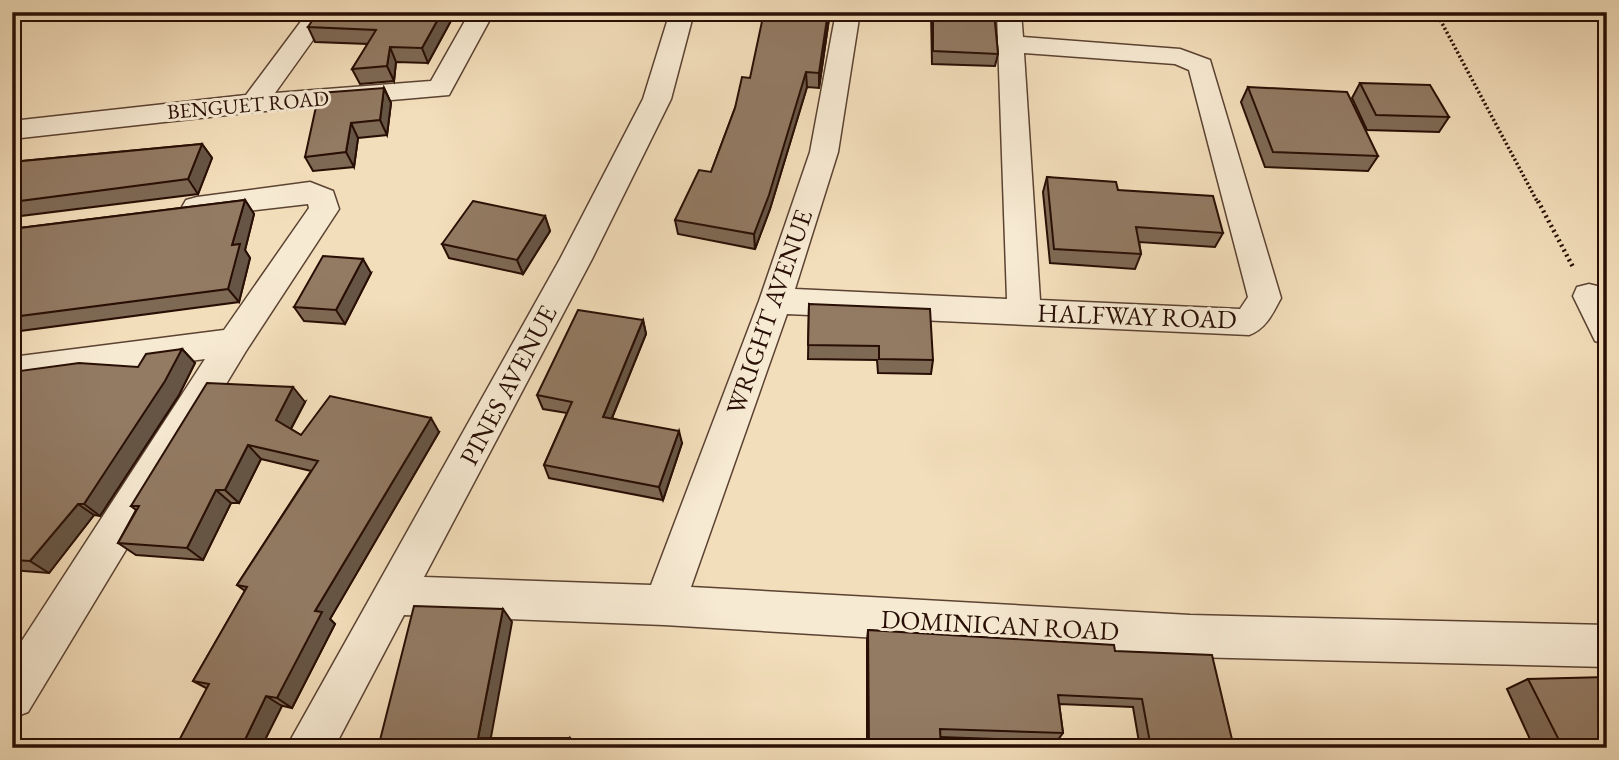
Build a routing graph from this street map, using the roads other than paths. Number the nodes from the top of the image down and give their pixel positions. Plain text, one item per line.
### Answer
1 (321, 12) edge
2 (482, 12) edge
3 (682, 12) edge
4 (848, 12) edge
5 (1010, 28) edge
6 (254, 103) junction
7 (12, 130) edge
8 (174, 210) edge
9 (1589, 296) road end
10 (775, 301) junction
11 (1024, 312) junction
12 (1607, 332) edge
13 (234, 342) junction
14 (18, 378) edge
15 (394, 596) junction
16 (664, 605) junction
17 (1607, 646) edge
18 (12, 696) edge
19 (309, 748) edge

1 - 6 street
2 - 6 street, BENGUET ROAD
3 - 15 street, PINES AVENUE
4 - 10 street, WRIGHT AVENUE
5 - 11 street
5 - 11 street, HALFWAY ROAD
6 - 7 street, BENGUET ROAD
8 - 13 street
9 - 12 street
10 - 11 street, HALFWAY ROAD
10 - 16 street, WRIGHT AVENUE
13 - 14 street
13 - 18 street
15 - 16 street, DOMINICAN ROAD
15 - 19 street, PINES AVENUE
16 - 17 street, DOMINICAN ROAD

